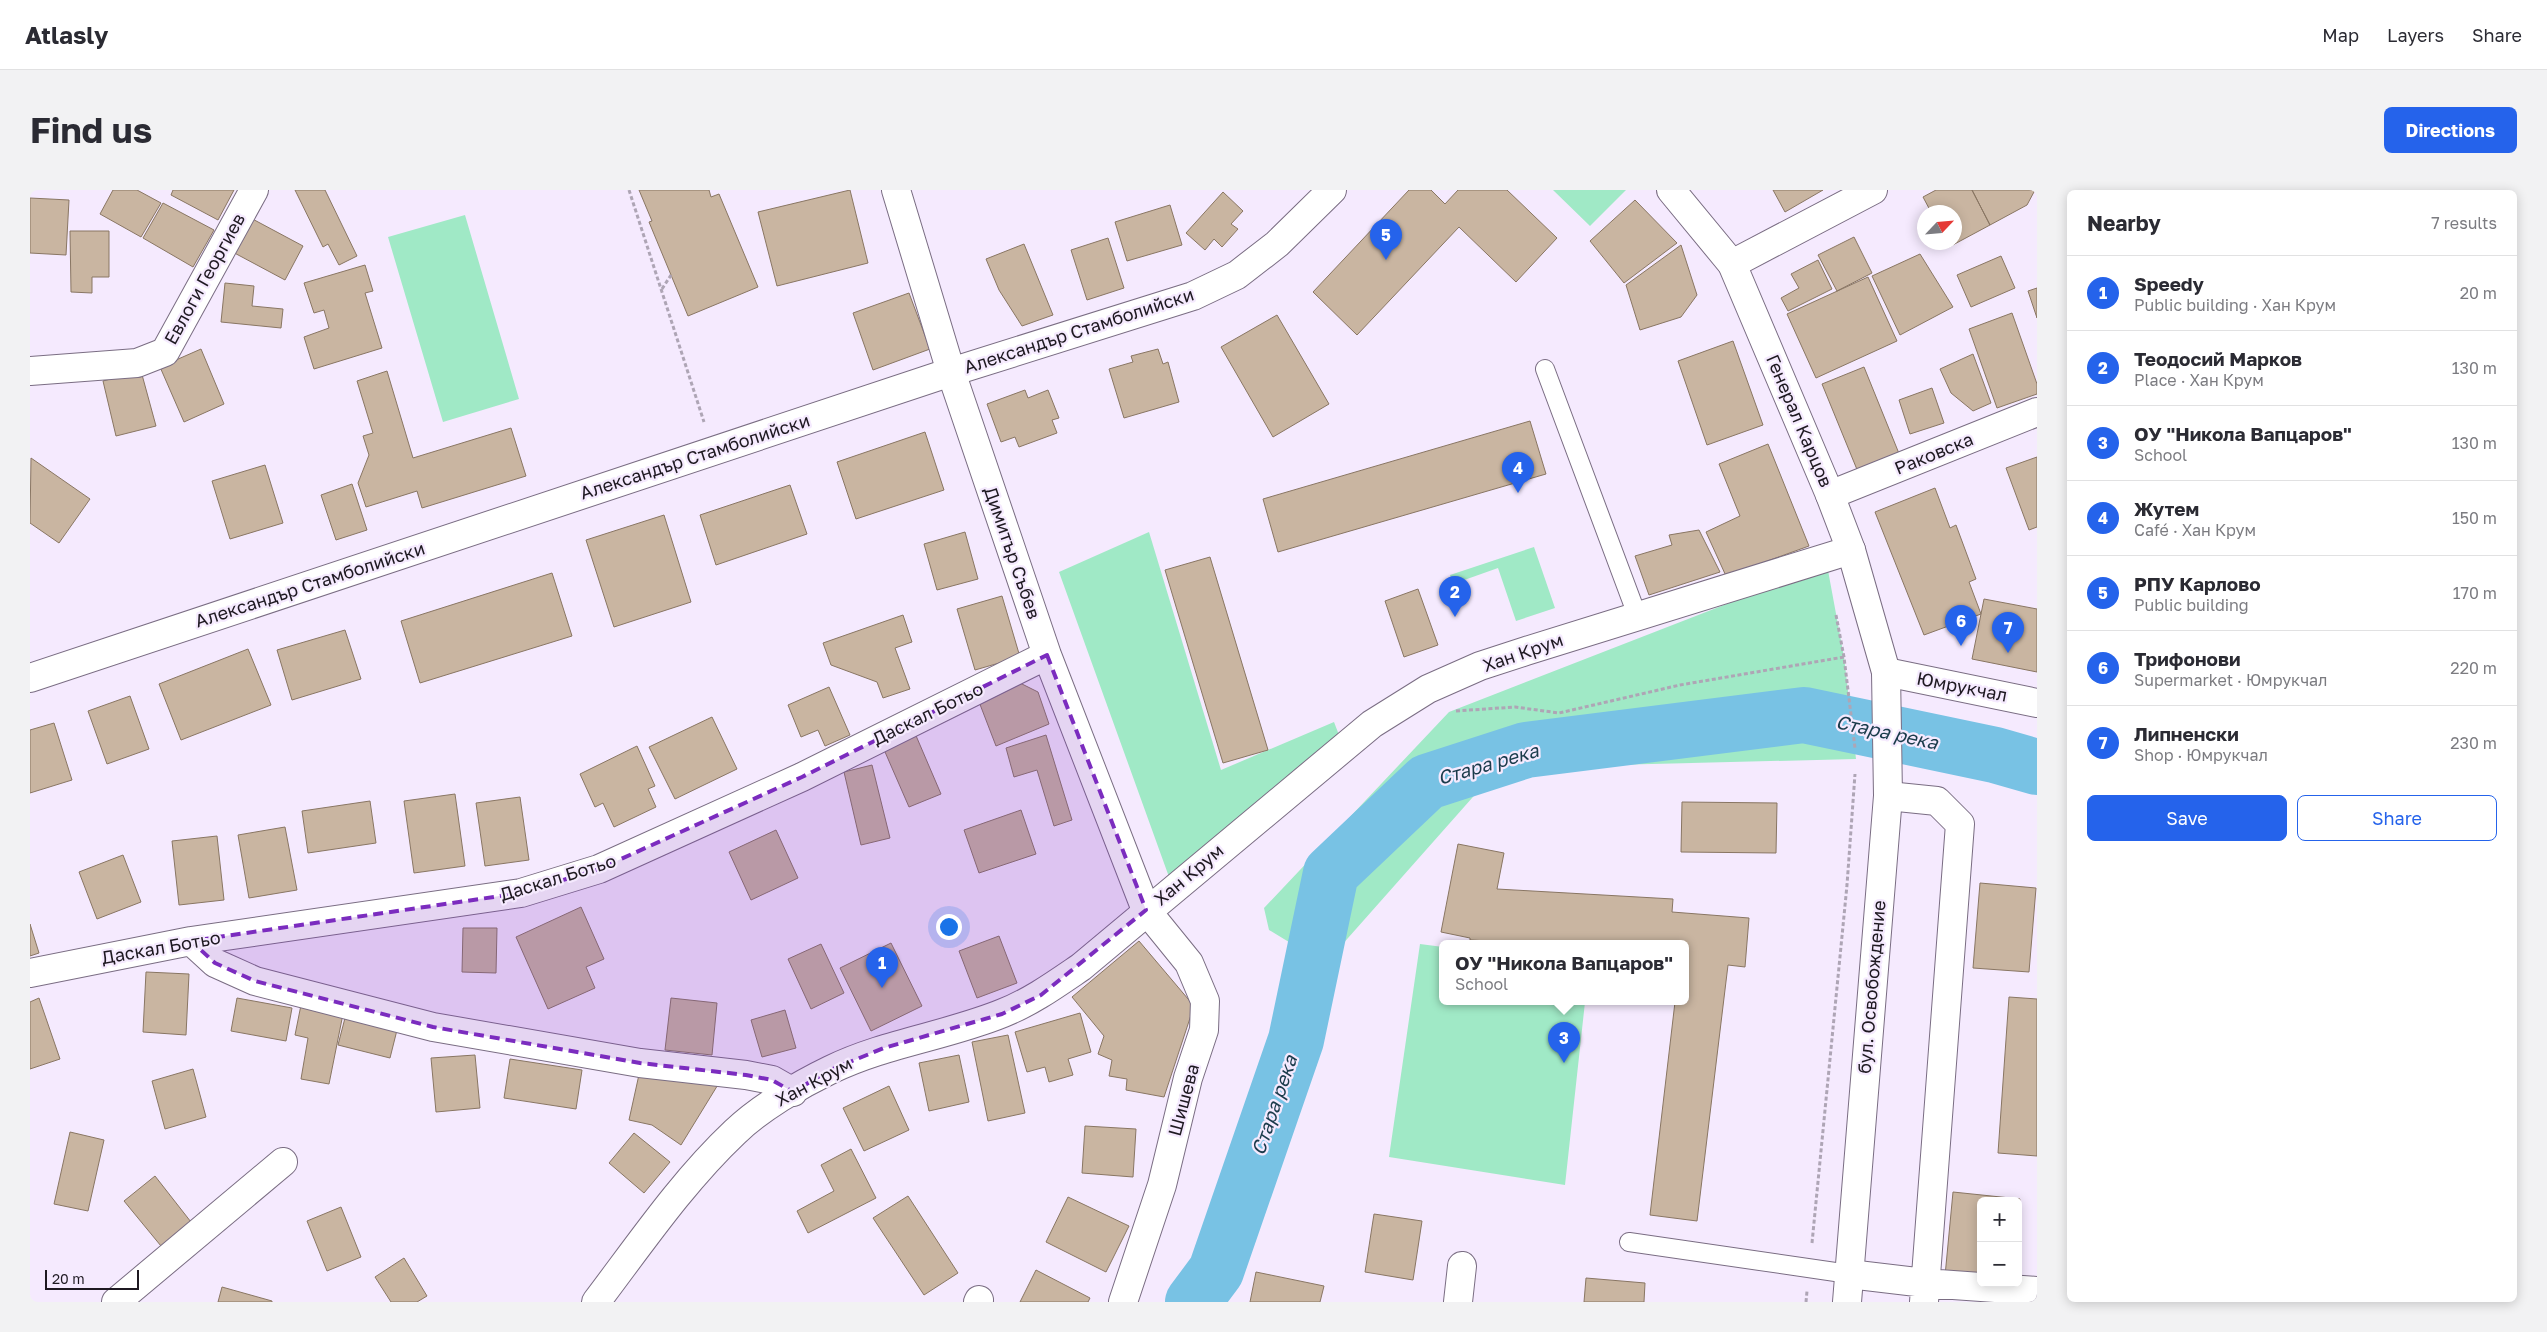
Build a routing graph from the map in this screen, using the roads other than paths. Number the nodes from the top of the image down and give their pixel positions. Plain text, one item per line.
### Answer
1 (254, 190) edge
2 (896, 190) edge
3 (1332, 190) edge
4 (1671, 190) edge
5 (1872, 190) edge
6 (1732, 264) junction
7 (1545, 368) dead end
8 (30, 371) edge
9 (951, 372) junction
10 (2037, 412) edge
11 (1830, 495) junction
12 (1850, 550) junction
13 (1637, 615) junction
14 (1047, 655) junction
15 (1886, 672) junction
16 (30, 678) edge
17 (2037, 703) edge
18 (1888, 796) junction
19 (1146, 910) junction
20 (191, 941) junction
21 (30, 973) edge
22 (792, 1092) junction
23 (283, 1162) dead end
24 (1629, 1242) dead end
25 (1462, 1266) dead end
26 (1849, 1274) junction
27 (2037, 1291) edge
28 (1924, 1292) edge
29 (116, 1302) edge
30 (596, 1302) edge
31 (1123, 1302) edge
32 (1458, 1302) edge
33 (1847, 1302) edge

1 - 8 street, Евлоги Георгиев
2 - 9 street, Димитър Събев
3 - 9 street, Александър Стамболийски
4 - 6 street, Генерал Карцов
5 - 6 street
6 - 11 street, Генерал Карцов
7 - 13 lane
9 - 14 street, Димитър Събев
9 - 16 street, Александър Стамболийски
10 - 11 street, Раковска
11 - 12 street, Генерал Карцов
12 - 13 street, Хан Крум
12 - 15 street, Генерал Карцов
13 - 19 street, Хан Крум
14 - 19 street, Димитър Събев
14 - 20 street, Даскал Ботьо
15 - 17 street, Юмрукчал
15 - 18 street, бул. Освобождение
18 - 26 street, бул. Освобождение
18 - 28 street
19 - 22 street, Хан Крум
19 - 31 street, Шишева
20 - 21 street, Даскал Ботьо
20 - 22 street
22 - 30 street, Хан Крум
23 - 29 street
24 - 26 lane
25 - 32 street
26 - 28 street
26 - 33 street, бул. Освобождение
27 - 28 street

